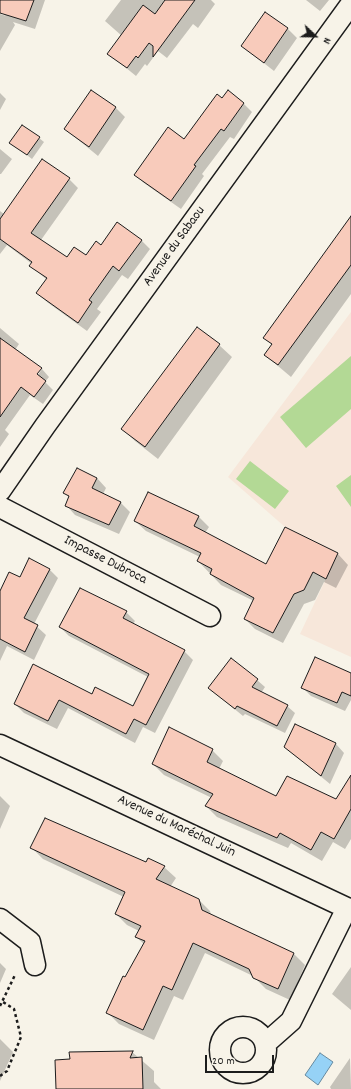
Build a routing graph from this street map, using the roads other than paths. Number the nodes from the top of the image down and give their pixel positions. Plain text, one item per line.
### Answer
1 (351, 4) edge
2 (0, 491) edge
3 (0, 507) edge
4 (210, 616) dead end
5 (0, 745) edge
6 (349, 909) edge
7 (0, 918) edge
8 (35, 965) dead end
9 (265, 1044) dead end

1 - 2 street, Avenue du Sabaou
3 - 4 street, Impasse Dubroca
5 - 6 street, Avenue du Maréchal Juin
6 - 9 street
7 - 8 street

